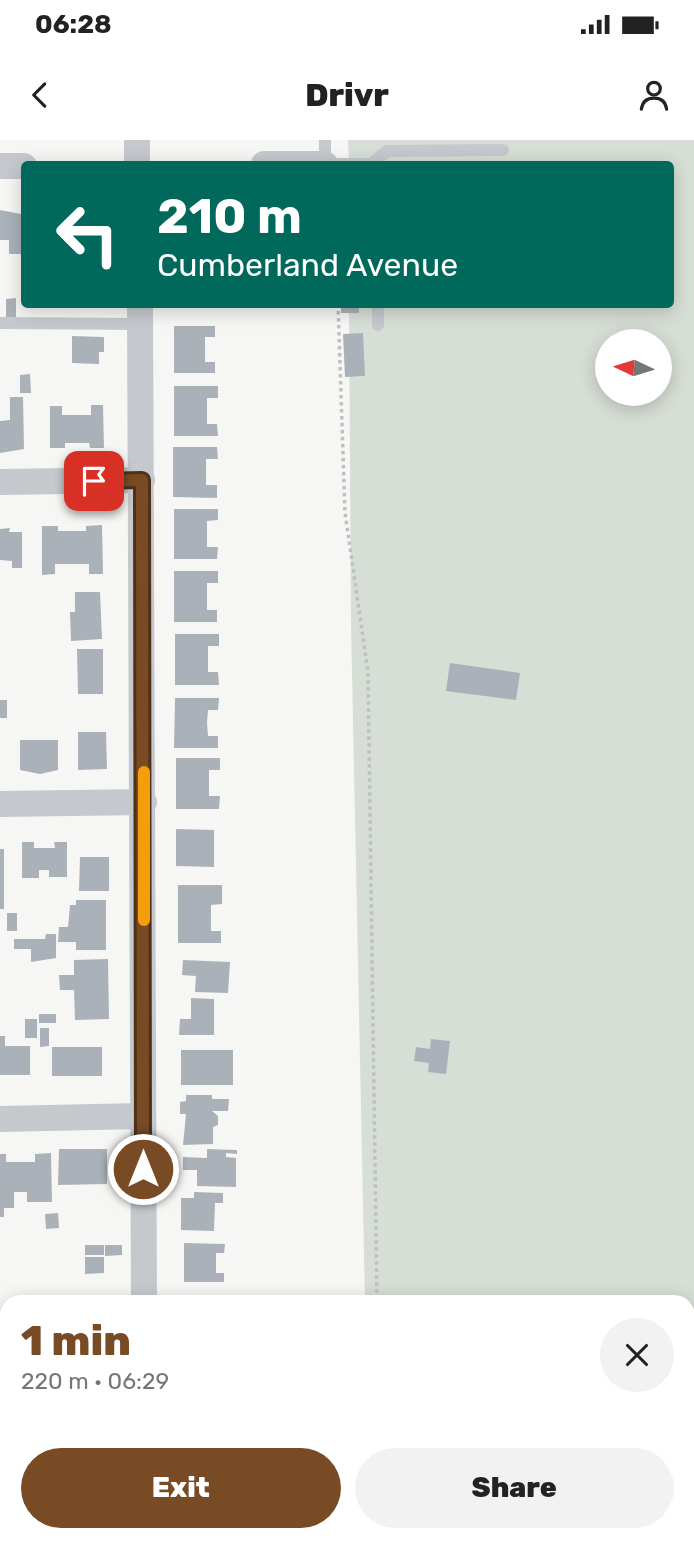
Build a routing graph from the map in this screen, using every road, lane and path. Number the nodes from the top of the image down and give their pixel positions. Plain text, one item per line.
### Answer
1 (137, 140) edge
2 (325, 140) edge
3 (503, 150) dead end
4 (137, 161) edge
5 (325, 161) edge
6 (375, 161) edge
7 (0, 166) edge
8 (21, 166) edge
9 (338, 308) edge
10 (378, 308) edge
11 (140, 314) edge
12 (0, 323) edge
13 (378, 325) dead end
14 (142, 480) junction
15 (0, 482) edge
16 (144, 802) junction
17 (0, 804) edge
18 (142, 1116) junction
19 (0, 1119) edge
20 (144, 1295) edge
21 (377, 1295) edge

1 - 4 street
2 - 5 lane
3 - 6 lane
7 - 8 street
9 - 21 path
10 - 13 lane
11 - 12 lane
11 - 14 street
14 - 15 street
14 - 16 street
16 - 17 street
16 - 18 street
18 - 19 street
18 - 20 street

